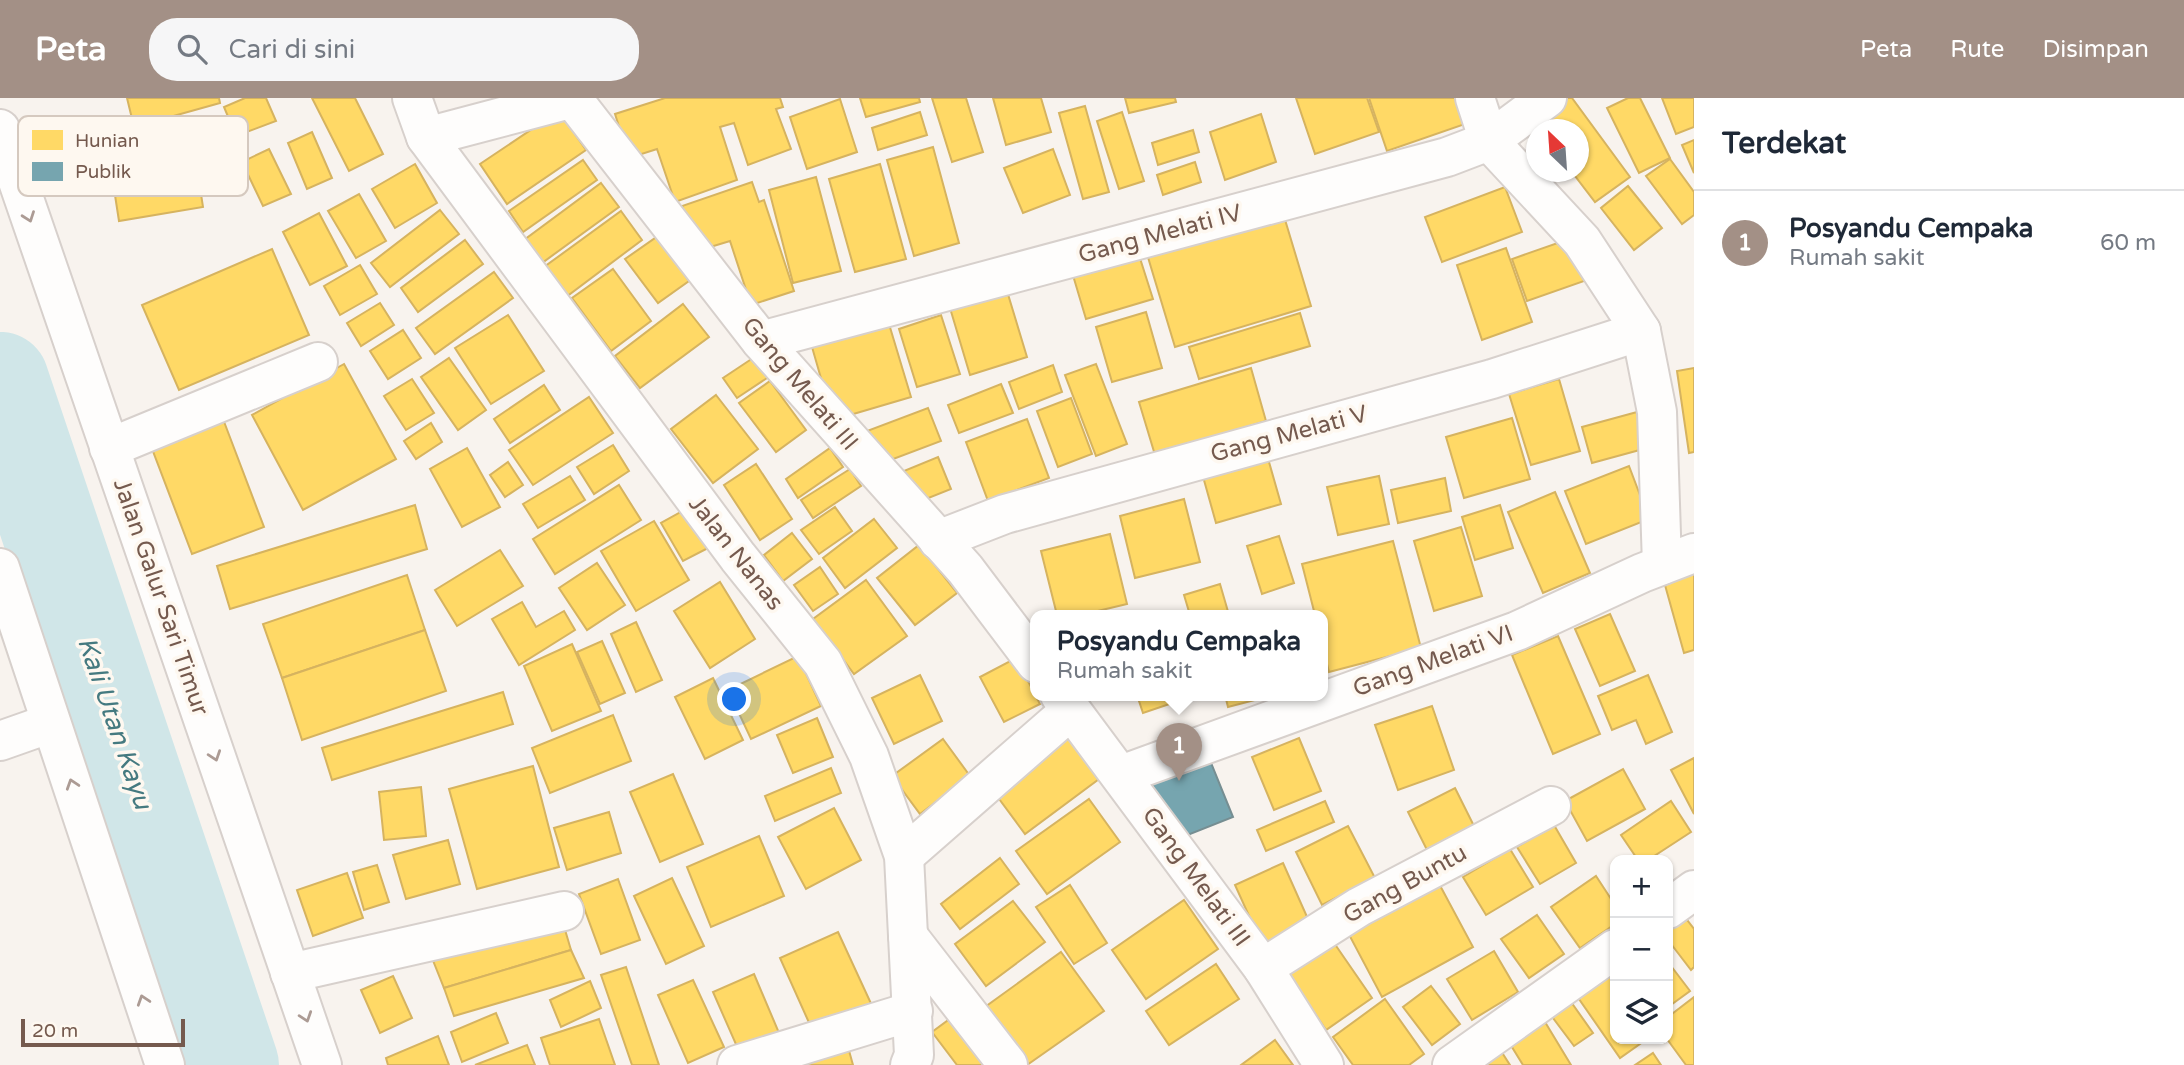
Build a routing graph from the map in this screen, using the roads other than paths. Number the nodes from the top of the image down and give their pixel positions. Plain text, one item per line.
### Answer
1 (412, 98) edge
2 (573, 98) edge
3 (1475, 98) edge
4 (1547, 98) edge
5 (0, 129) edge
6 (426, 136) junction
7 (1489, 141) junction
8 (18, 182) edge
9 (23, 196) edge
10 (1641, 331) junction
11 (761, 341) junction
12 (318, 362) dead end
13 (109, 448) junction
14 (938, 540) junction
15 (1678, 559) edge
16 (0, 568) edge
17 (1030, 656) edge
18 (1328, 700) edge
19 (1324, 701) edge
20 (1066, 703) edge
21 (51, 723) junction
22 (0, 741) edge
23 (1121, 775) junction
24 (1551, 806) dead end
25 (904, 856) junction
26 (1694, 890) edge
27 (1673, 905) edge
28 (564, 911) dead end
29 (908, 936) junction
30 (1610, 953) edge
31 (1263, 968) junction
32 (290, 973) junction
33 (913, 1011) junction
34 (165, 1065) edge
35 (322, 1065) edge
36 (737, 1065) edge
37 (909, 1065) edge
38 (1009, 1065) edge
39 (1324, 1065) edge
40 (1452, 1065) edge

1 - 6 street, Jalan Nanas
2 - 6 street
2 - 11 street, Gang Melati III
3 - 7 street, Gang Melati VI
4 - 7 street, Gang Melati IV
5 -> 8 street, Jalan Galur Sari Timur
6 - 25 street, Jalan Nanas
7 - 10 street, Gang Melati VI
7 - 11 street, Gang Melati IV
9 -> 13 street, Jalan Galur Sari Timur
10 - 14 street, Gang Melati V
10 - 15 street, Gang Melati VI
11 - 14 street, Gang Melati III
12 - 13 street
13 -> 32 street, Jalan Galur Sari Timur
14 - 17 street, Gang Melati III
15 - 18 street, Gang Melati VI
16 - 21 street
19 - 23 street, Gang Melati VI
20 - 23 street, Gang Melati III
20 - 25 street
21 - 22 street
34 -> 21 street
23 - 31 street, Gang Melati III
24 - 31 street, Gang Buntu
25 - 29 street, Jalan Nanas
26 - 27 street
28 - 32 street
29 - 33 street, Jalan Nanas
29 - 38 street
30 - 40 street
31 - 39 street, Gang Melati III
32 -> 35 street, Jalan Galur Sari Timur
33 - 36 street
33 - 37 street, Jalan Nanas

